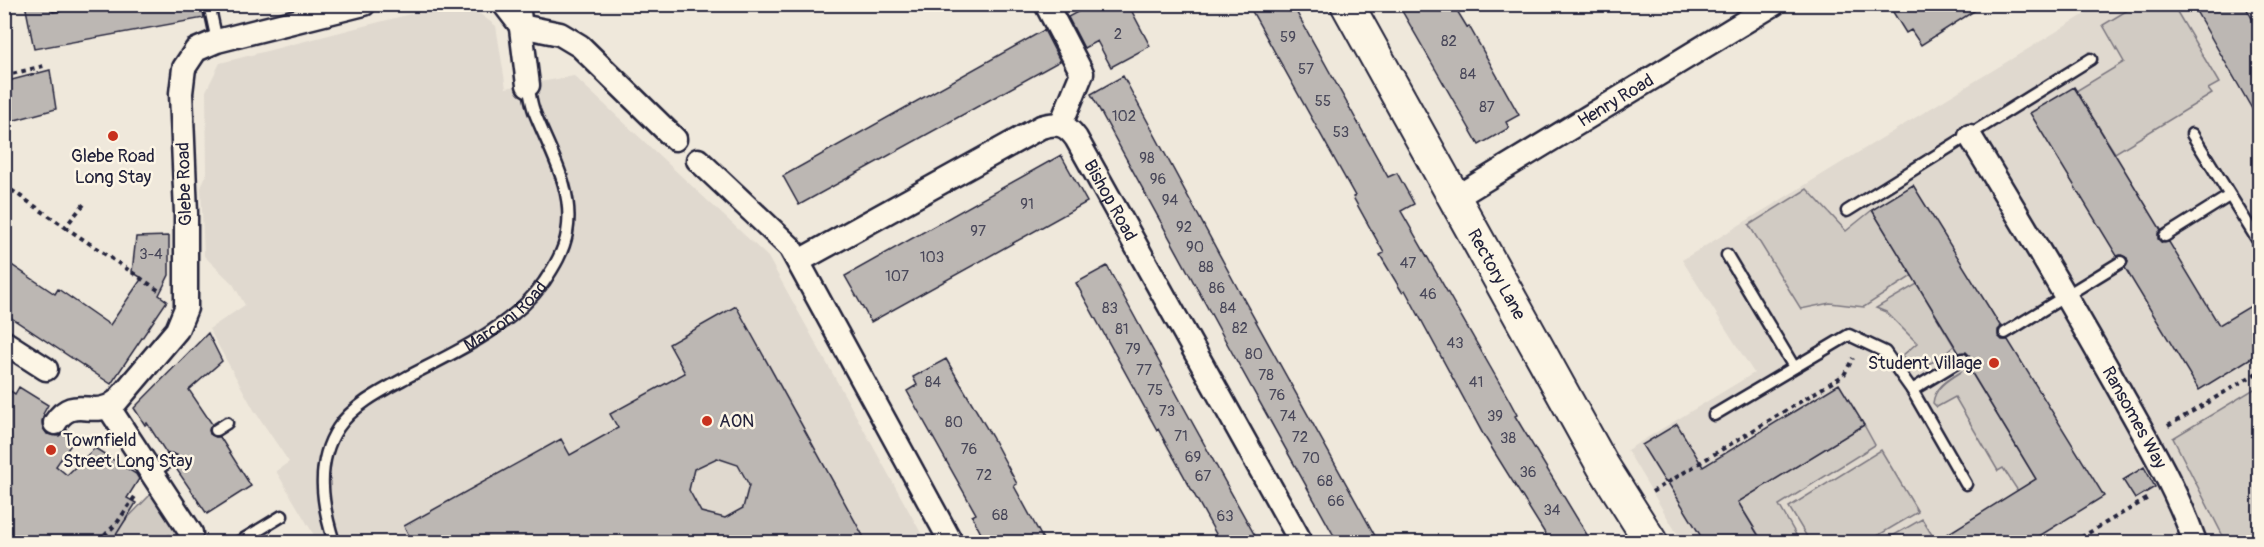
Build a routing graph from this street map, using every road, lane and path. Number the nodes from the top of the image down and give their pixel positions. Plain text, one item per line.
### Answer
1 (209, 4) edge
2 (364, 4) edge
3 (504, 4) edge
4 (1046, 4) edge
5 (1347, 4) edge
6 (1774, 4) edge
7 (520, 15) edge
8 (217, 41) junction
9 (2091, 59) dead end
10 (47, 65) dead end
11 (4, 76) edge
12 (528, 85) joint
13 (1061, 124) junction
14 (2192, 134) dead end
15 (1970, 136) junction
16 (675, 139) dead end
17 (698, 160) dead end
18 (4, 185) edge
19 (2229, 196) junction
20 (1455, 198) junction
21 (85, 203) dead end
22 (1847, 211) dead end
23 (65, 226) junction
24 (2165, 236) dead end
25 (2259, 244) edge
26 (1727, 255) dead end
27 (799, 261) junction
28 (2121, 262) dead end
29 (2067, 296) junction
30 (186, 302) junction
31 (2005, 333) dead end
32 (1862, 340) junction
33 (4, 342) edge
34 (1963, 359) dead end
35 (1794, 367) junction
36 (46, 369) dead end
37 (2259, 371) edge
38 (1912, 390) junction
39 (109, 408) junction
40 (1714, 415) dead end
41 (55, 423) dead end
42 (227, 423) dead end
43 (216, 430) dead end
44 (2146, 438) junction
45 (162, 467) junction
46 (1966, 484) dead end
47 (2171, 484) junction
48 (1628, 506) junction
49 (282, 516) dead end
50 (195, 538) edge
51 (98, 543) edge
52 (239, 543) edge
53 (334, 543) edge
54 (951, 543) edge
55 (1301, 543) edge
56 (1651, 543) edge
57 (2073, 543) edge
58 (2195, 543) edge

1 - 8 lane
2 - 8 street, Glebe Road
3 - 7 street
4 - 13 street
5 - 20 main road, Rectory Lane
6 - 20 street, Henry Road
7 - 12 street, Marconi Road
7 - 16 street
8 - 30 street, Glebe Road
9 - 15 lane
10 - 11 path
12 - 53 lane, Marconi Road
13 - 27 street
13 - 55 street, Bishop Road
14 - 19 lane
15 - 22 lane
15 - 29 street, Ransomes Way
17 - 27 street
18 - 23 path
19 - 24 lane
19 - 25 lane
20 - 48 main road, Rectory Lane
21 - 23 path
23 - 30 path
26 - 35 lane
27 - 54 street
28 - 29 lane
29 - 31 lane
29 - 44 street, Ransomes Way
30 - 39 street, Glebe Road
32 - 35 lane
32 - 38 lane
32 - 48 path
33 - 36 street
34 - 38 lane
35 - 40 lane
37 - 44 path
38 - 46 lane
39 - 41 street
39 - 45 street
42 - 43 lane
44 - 47 street, Ransomes Way
45 - 50 street
45 - 51 path
47 - 57 path
47 - 58 street, Ransomes Way
48 - 56 main road, Rectory Lane
49 - 52 lane

